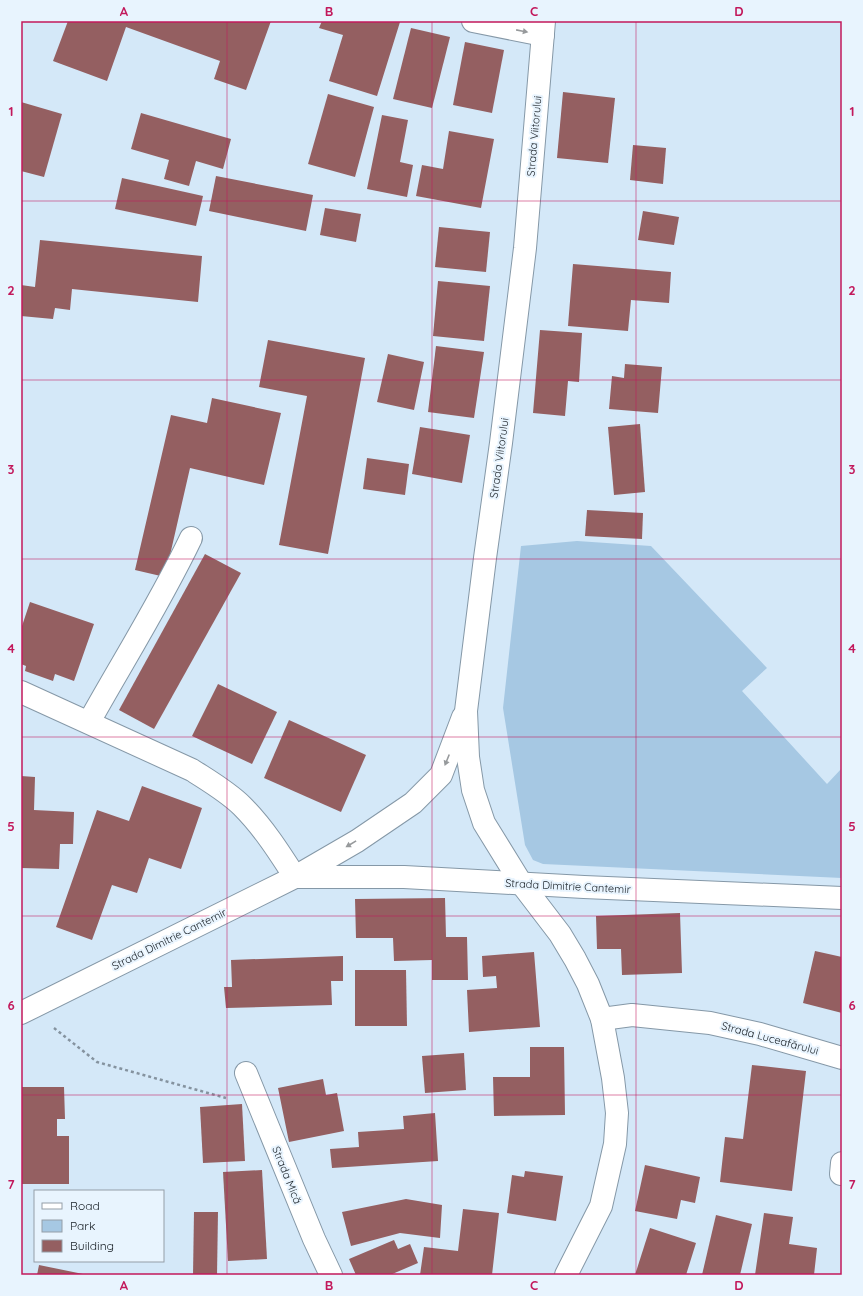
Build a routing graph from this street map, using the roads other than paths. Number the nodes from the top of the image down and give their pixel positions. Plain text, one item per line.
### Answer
1 (473, 21) edge
2 (543, 28) edge
3 (191, 538) dead end
4 (21, 692) edge
5 (466, 711) junction
6 (89, 722) junction
7 (295, 877) junction
8 (521, 883) junction
9 (842, 898) edge
10 (29, 1006) edge
11 (602, 1019) junction
12 (842, 1058) edge
13 (246, 1073) road end
14 (331, 1275) edge
15 (566, 1275) edge

1 -> 2 street
2 - 5 street, Strada Viitorului
3 - 6 street
4 - 6 street
5 -> 7 street, Strada Dimitrie Cantemir
5 - 8 street, Strada Viitorului
6 - 7 street
7 - 8 street, Strada Dimitrie Cantemir
7 - 10 street, Strada Dimitrie Cantemir
8 - 9 street, Strada Dimitrie Cantemir
8 - 11 street, Strada Viitorului
11 - 12 street, Strada Luceafărului
11 - 15 street, Strada Viitorului
13 - 14 street, Strada Mică

